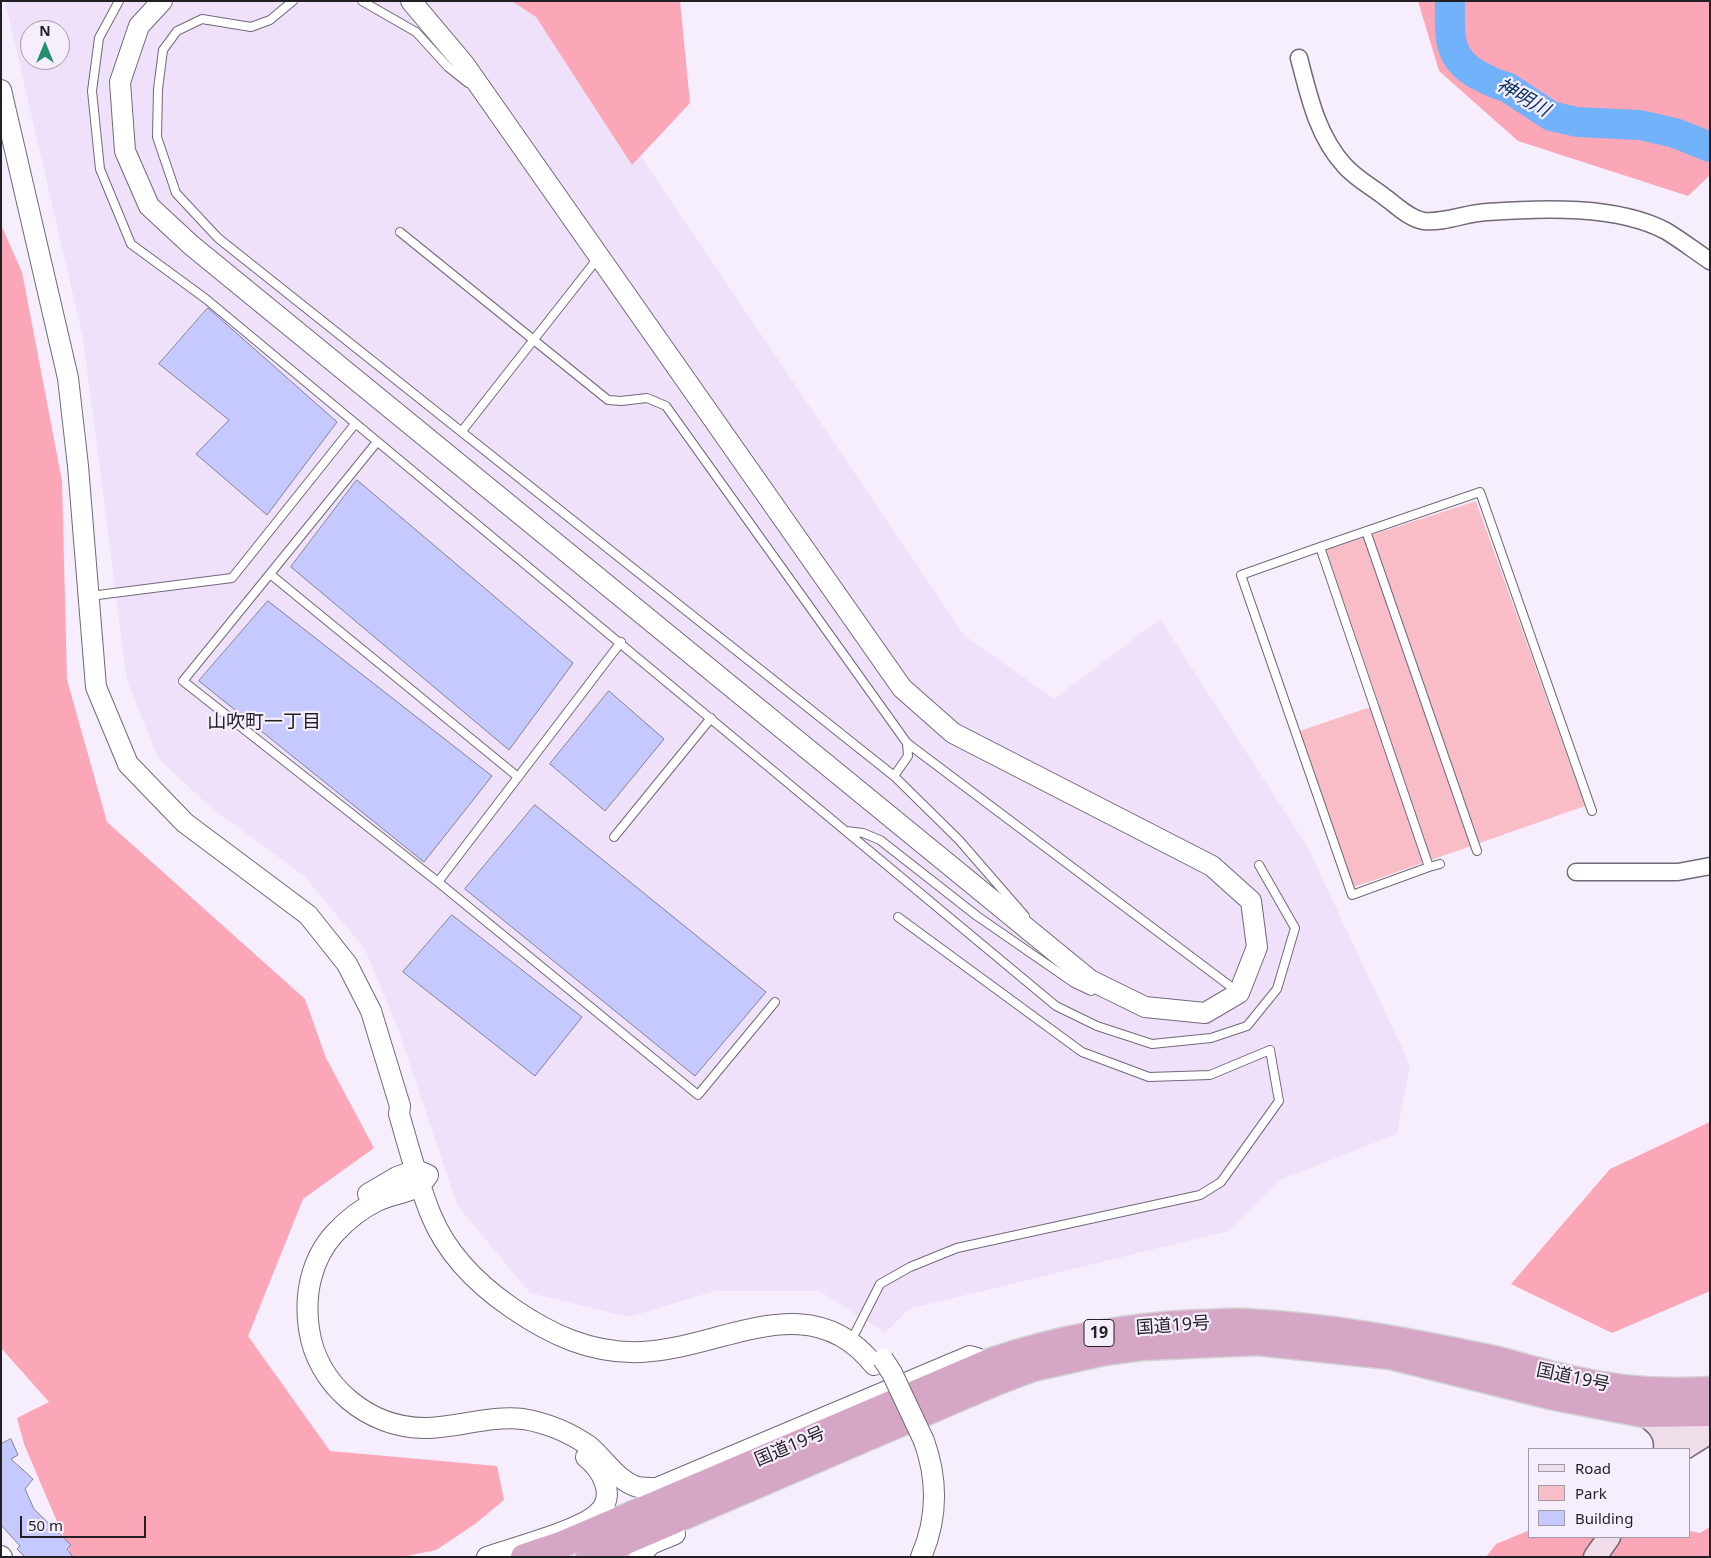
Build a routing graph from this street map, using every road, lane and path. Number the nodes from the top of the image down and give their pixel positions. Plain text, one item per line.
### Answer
1 (118, 1) edge
2 (162, 1) edge
3 (294, 1) edge
4 (362, 1) edge
5 (411, 1) edge
6 (1298, 58) dead end
7 (1, 90) edge
8 (487, 97) junction
9 (400, 232) dead end
10 (599, 256) junction
11 (1710, 261) edge
12 (534, 340) junction
13 (355, 424) junction
14 (462, 431) junction
15 (377, 442) junction
16 (1366, 531) junction
17 (1320, 547) junction
18 (270, 574) junction
19 (88, 596) junction
20 (621, 642) junction
21 (711, 718) junction
22 (907, 743) junction
23 (894, 776) junction
24 (518, 777) junction
25 (1592, 810) dead end
26 (846, 831) junction
27 (614, 837) dead end
28 (1477, 851) dead end
29 (1440, 864) dead end
30 (1259, 865) dead end
31 (1710, 866) edge
32 (1429, 867) junction
33 (1576, 872) dead end
34 (438, 882) junction
35 (898, 917) dead end
36 (1058, 954) junction
37 (1239, 993) junction
38 (1099, 995) dead end
39 (1107, 999) dead end
40 (775, 1002) dead end
41 (1145, 1007) junction
42 (422, 1177) junction
43 (852, 1338) junction
44 (992, 1361) junction
45 (1709, 1411) edge
46 (1643, 1414) junction
47 (919, 1443) junction
48 (1665, 1448) edge
49 (1671, 1448) edge
50 (1684, 1448) edge
51 (821, 1455) junction
52 (1609, 1538) edge
53 (487, 1557) edge
54 (524, 1557) edge
55 (589, 1557) edge
56 (639, 1557) edge
57 (910, 1557) edge
58 (921, 1557) edge
59 (1595, 1557) edge

1 - 13 lane
2 - 36 street
3 - 14 lane
4 - 8 lane
5 - 8 street
6 - 11 street
7 - 19 street
8 - 10 street
9 - 12 lane
10 - 12 lane
10 - 37 street
12 - 14 lane
12 - 22 lane
13 - 15 lane
13 - 19 lane
14 - 23 lane
15 - 18 lane
15 - 20 lane
16 - 17 lane
16 - 25 lane
16 - 28 lane
17 - 32 lane
17 - 32 lane
18 - 24 lane
18 - 34 lane
19 - 42 street
20 - 21 lane
20 - 24 lane
21 - 26 lane
21 - 27 lane
22 - 23 lane
22 - 37 lane
23 - 36 lane
24 - 34 lane
26 - 30 lane
26 - 38 lane
29 - 32 lane
31 - 33 street
34 - 40 lane
35 - 43 lane
36 - 41 street
37 - 41 street
39 - 41 lane
42 - 43 street
42 - 44 street
42 - 53 street
43 - 47 street
44 - 45 highway, 国道19号 / 19
44 - 54 highway, 国道19号 / 19
45 - 46 highway, 国道19号 / 19
45 - 49 main road
45 - 50 main road
46 - 48 main road
46 - 51 highway, 国道19号 / 19
47 - 57 street
47 - 58 street
51 - 55 highway, 国道19号 / 19
51 - 56 street
52 - 59 main road

